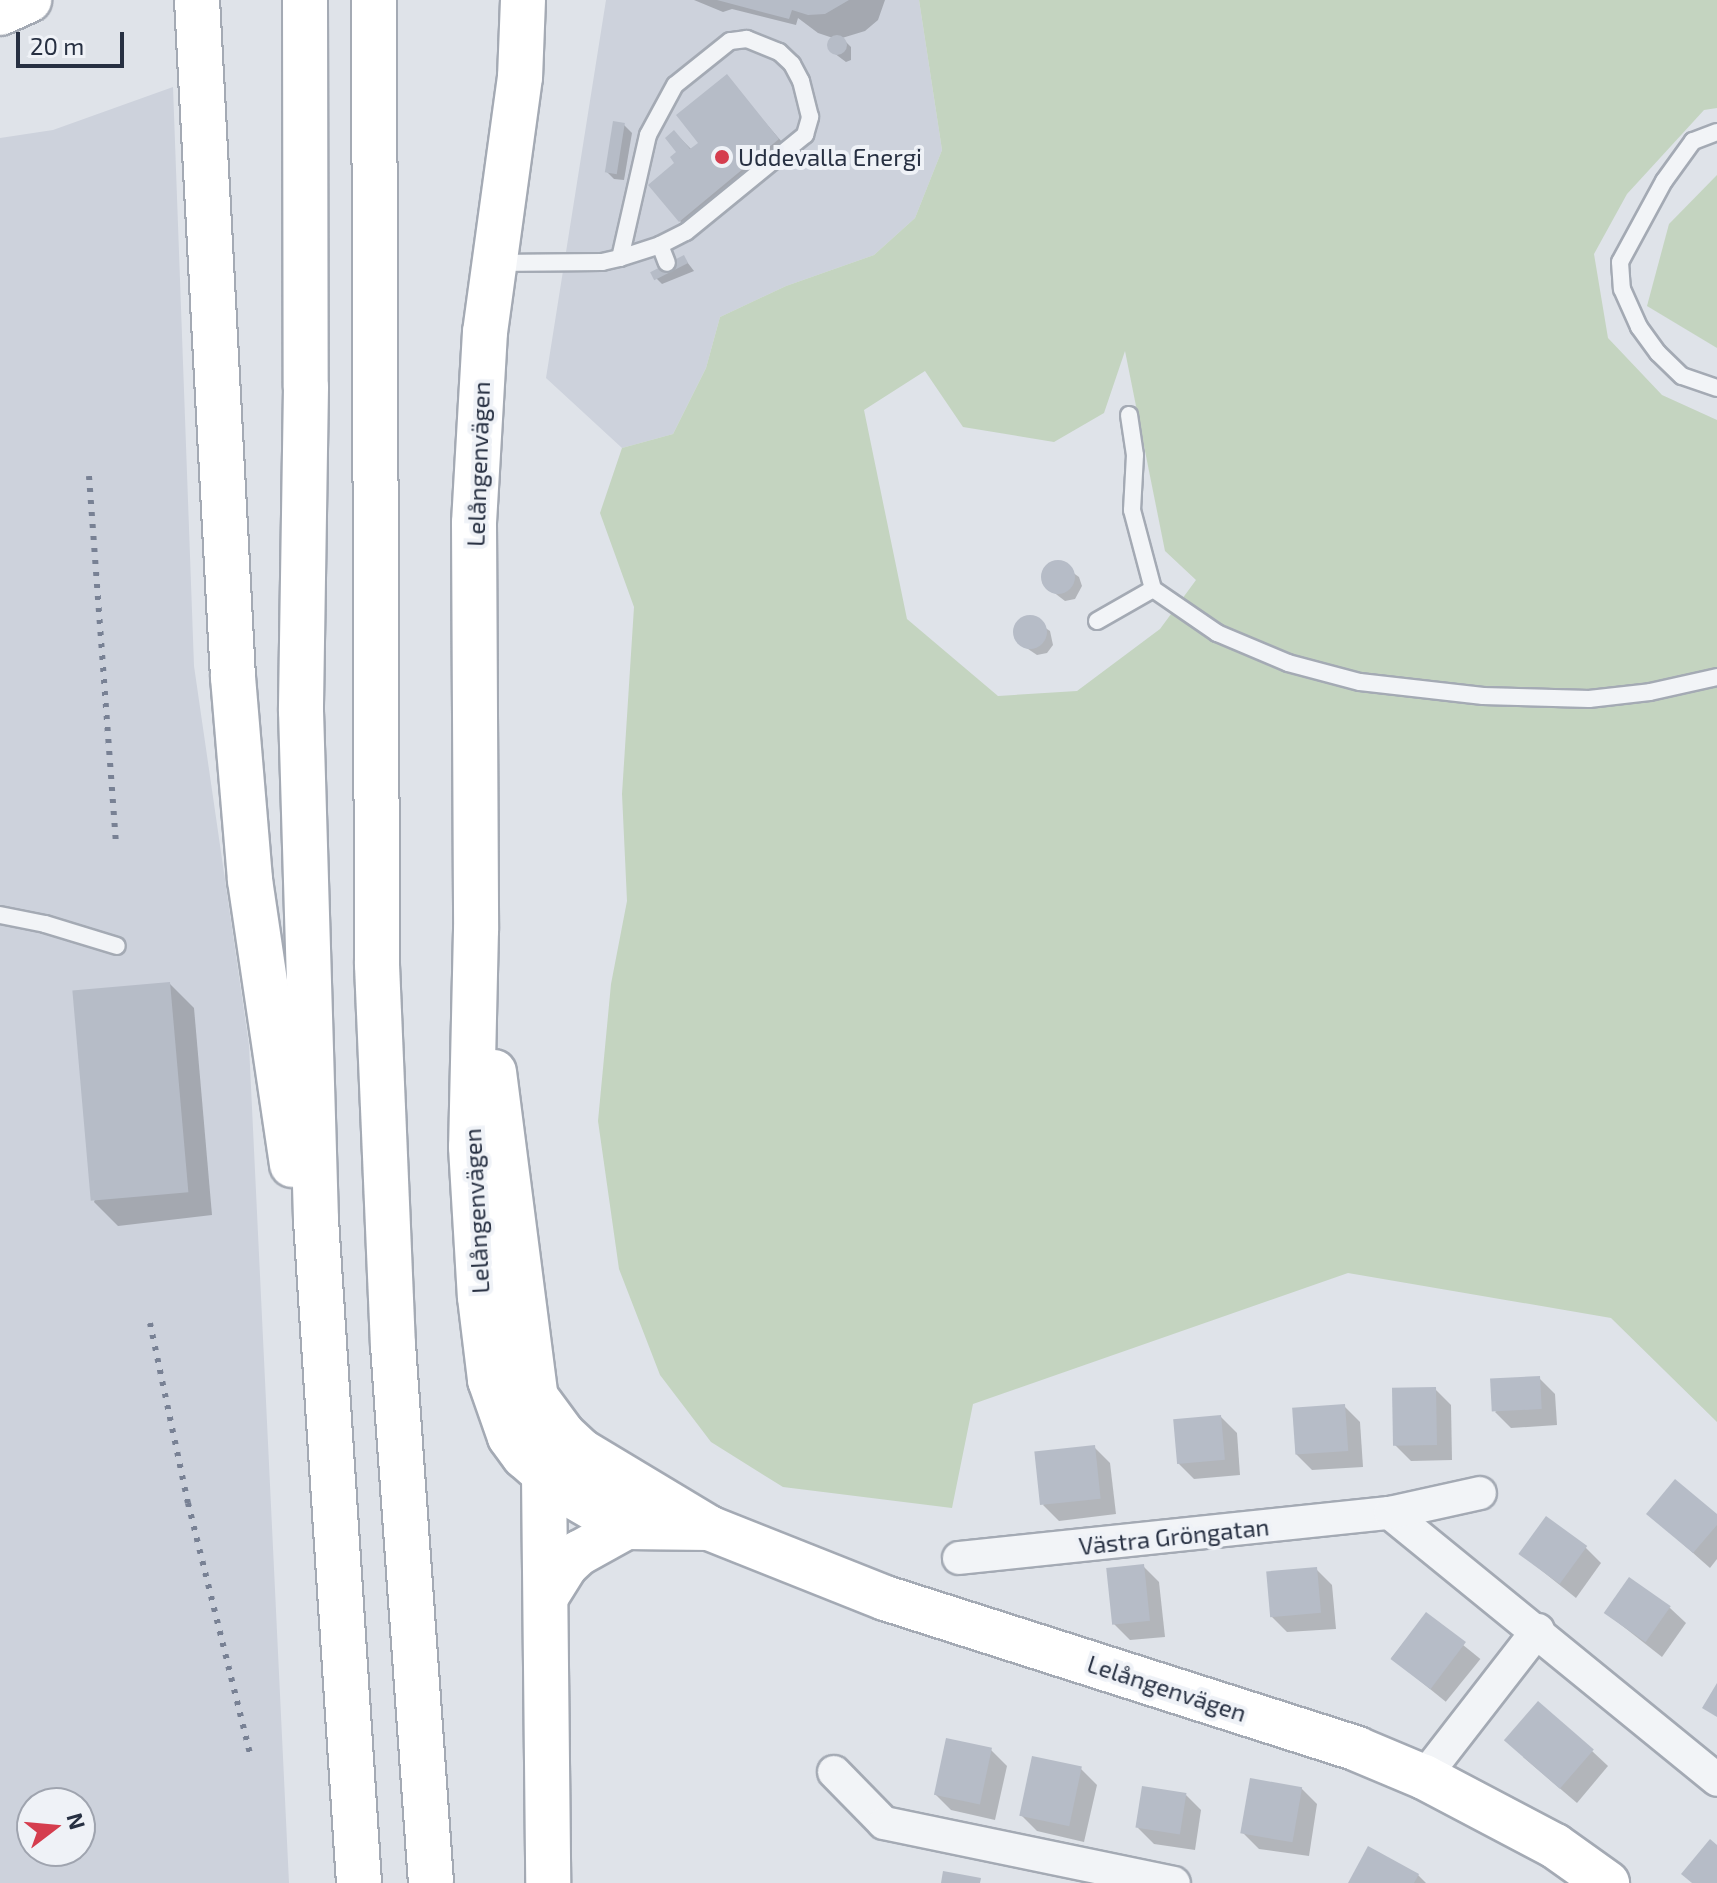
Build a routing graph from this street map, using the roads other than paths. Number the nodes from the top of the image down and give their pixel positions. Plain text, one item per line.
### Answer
1 (29, 0) edge
2 (197, 0) edge
3 (305, 0) edge
4 (374, 0) edge
5 (523, 0) edge
6 (0, 13) edge
7 (1717, 132) edge
8 (660, 245) junction
9 (620, 258) junction
10 (493, 263) junction
11 (667, 263) dead end
12 (1717, 388) edge
13 (1129, 415) dead end
14 (1153, 589) junction
15 (1097, 621) dead end
16 (1717, 677) edge
17 (0, 915) edge
18 (476, 930) junction
19 (117, 946) dead end
20 (322, 1342) junction
21 (538, 1400) junction
22 (544, 1475) junction
23 (1480, 1493) dead end
24 (1390, 1513) junction
25 (626, 1527) junction
26 (709, 1528) junction
27 (959, 1558) dead end
28 (547, 1595) junction
29 (1538, 1630) junction
30 (834, 1772) dead end
31 (1424, 1777) junction
32 (1717, 1780) edge
33 (359, 1883) edge
34 (431, 1883) edge
35 (548, 1883) edge
36 (1174, 1883) edge
37 (1607, 1883) edge

1 - 6 main road
2 - 20 main road
3 - 20 main road
4 - 34 main road
5 - 10 main road, Lelångenvägen
7 - 12 lane
8 - 9 lane
8 - 9 lane
8 - 11 lane
9 - 10 lane
10 - 18 main road, Lelångenvägen
13 - 14 lane
14 - 15 lane
14 - 16 lane
17 - 19 lane
18 - 21 main road, Lelångenvägen
18 - 22 main road, Lelångenvägen
20 - 33 main road
21 - 22 main road, Lelångenvägen
21 - 26 main road, Lelångenvägen
22 - 25 main road, Lelångenvägen
22 - 28 main road
23 - 24 street, Västra Gröngatan
24 - 27 street, Västra Gröngatan
24 - 29 street
25 - 26 main road, Lelångenvägen
25 - 28 main road
26 - 31 main road, Lelångenvägen
28 - 35 main road
29 - 31 street
29 - 32 street
30 - 36 street
31 - 37 main road, Lelångenvägen

